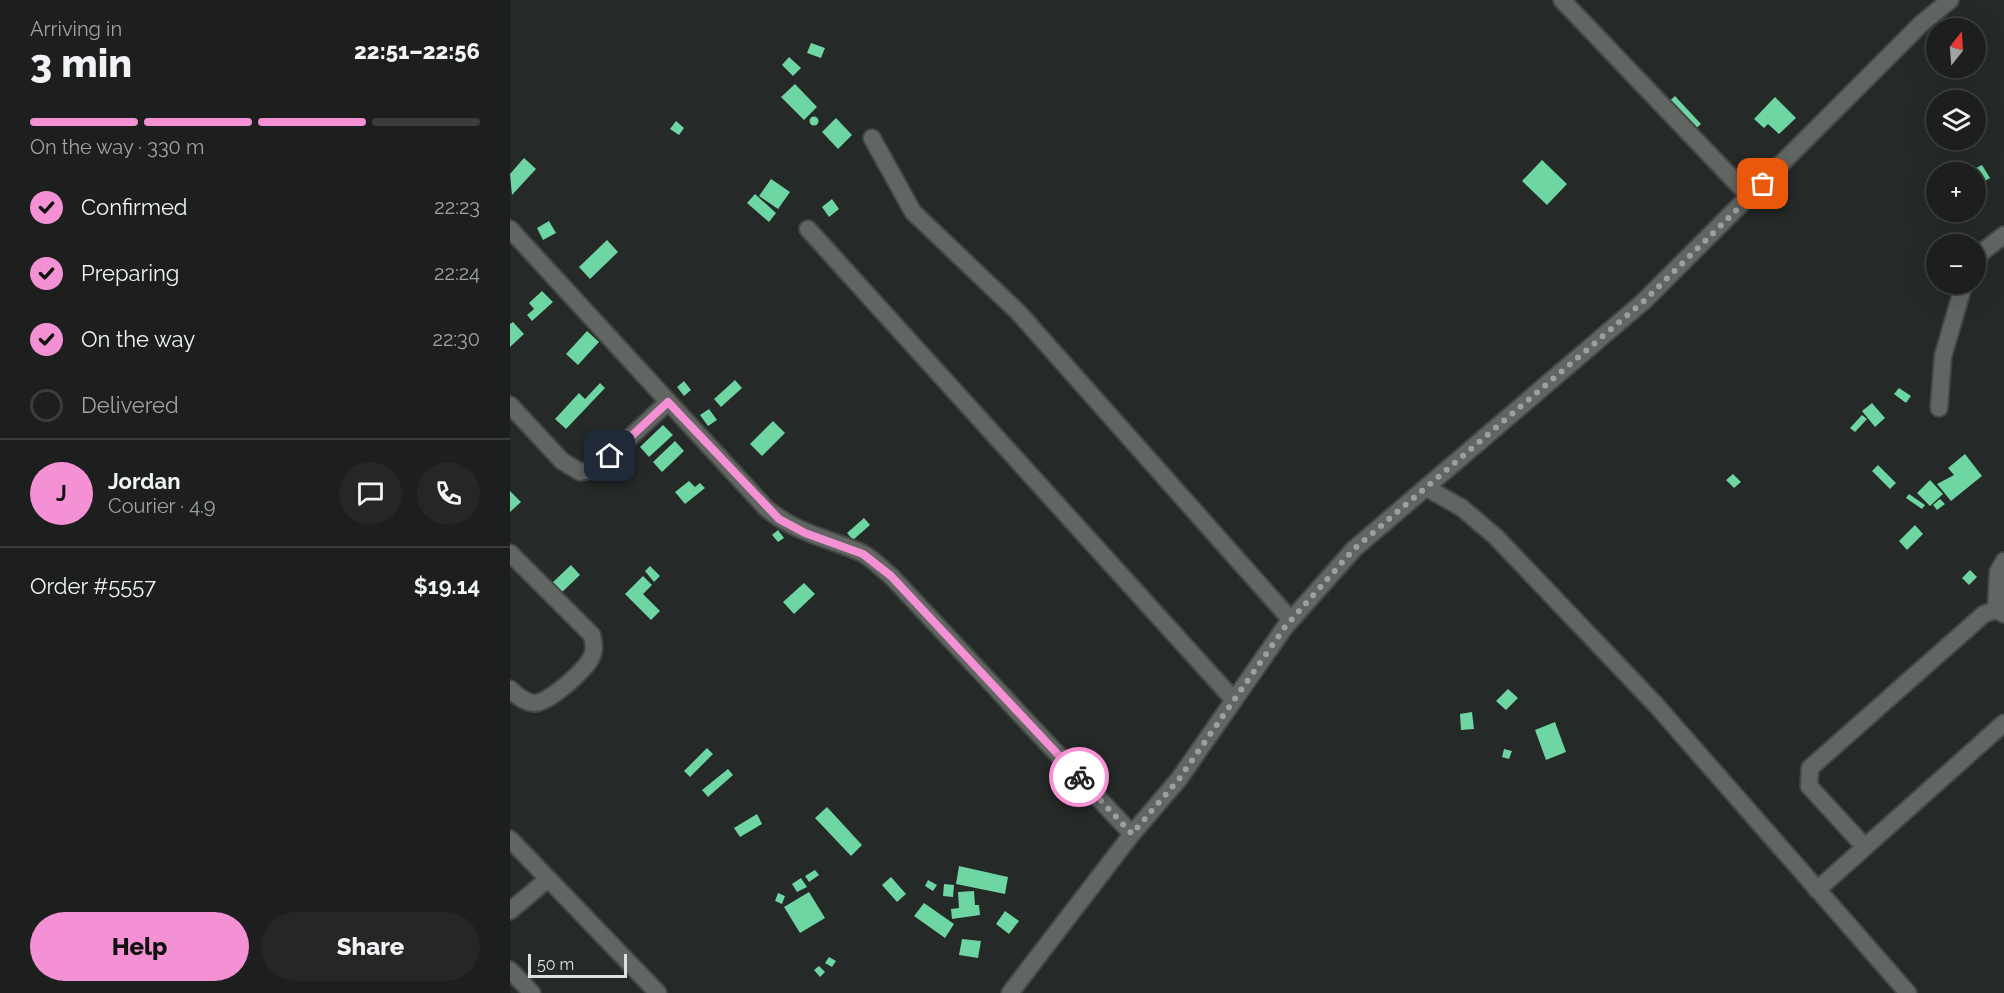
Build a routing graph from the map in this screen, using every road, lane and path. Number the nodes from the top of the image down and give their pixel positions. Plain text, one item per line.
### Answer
1 (1562, 0) edge
2 (1950, 0) edge
3 (872, 138) dead end
4 (1750, 197) junction
5 (510, 229) edge
6 (808, 229) dead end
7 (2004, 235) edge
8 (1986, 249) edge
9 (1961, 294) edge
10 (668, 402) junction
11 (510, 405) edge
12 (1939, 408) dead end
13 (1427, 488) junction
14 (510, 553) edge
15 (2004, 561) edge
16 (2000, 612) edge
17 (1291, 620) junction
18 (510, 689) edge
19 (1234, 700) junction
20 (2004, 723) edge
21 (1132, 834) junction
22 (510, 839) edge
23 (1864, 846) junction
24 (548, 879) junction
25 (1817, 890) junction
26 (510, 911) edge
27 (510, 970) edge
28 (532, 993) edge
29 (658, 993) edge
30 (1011, 993) edge
31 (1908, 993) edge

1 - 4 street
2 - 4 street
3 - 17 street
4 - 13 street
5 - 10 street
6 - 19 street
7 - 8 street
9 - 12 street
10 - 11 street
10 - 21 street
13 - 17 street
13 - 25 street
14 - 18 street
15 - 16 street
16 - 23 street
17 - 19 street
19 - 21 street
20 - 23 street
21 - 30 street
22 - 24 street
23 - 25 street
24 - 26 street
24 - 29 street
25 - 31 street
27 - 28 street

